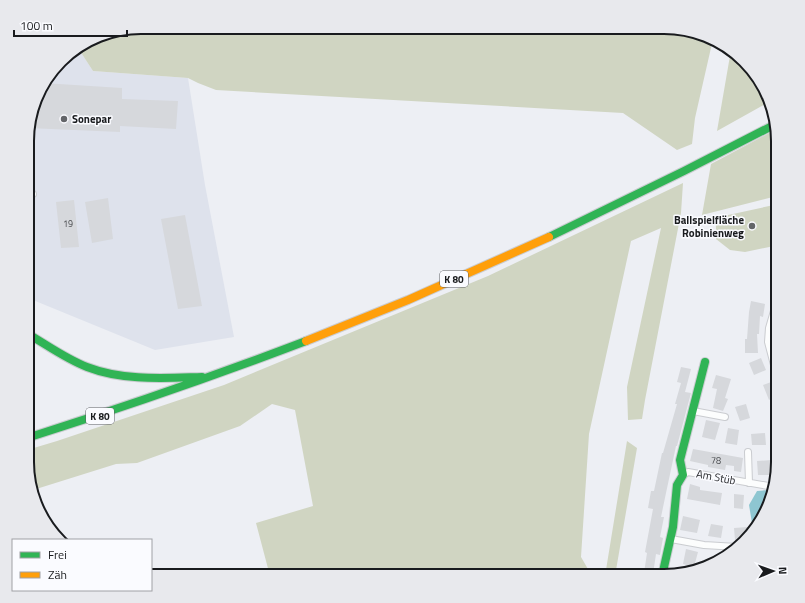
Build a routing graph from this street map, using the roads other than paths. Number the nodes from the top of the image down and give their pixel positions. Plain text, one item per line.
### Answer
1 (770, 126) edge
2 (771, 321) edge
3 (34, 338) edge
4 (770, 343) joint
5 (771, 348) edge
6 (705, 362) dead end
7 (212, 377) junction
8 (693, 411) junction
9 (725, 418) dead end
10 (34, 436) edge
11 (748, 452) dead end
12 (683, 475) junction
13 (749, 483) junction
14 (768, 486) edge
15 (671, 539) junction
16 (728, 547) edge
17 (664, 569) edge

1 - 7 main road, K 80
2 - 4 street
3 - 7 main road
4 - 5 street
6 - 8 main road
7 - 10 main road, K 80
8 - 9 street
8 - 12 main road
11 - 13 street, Am Stüb
12 - 13 street, Am Stüb
12 - 15 main road
13 - 14 street, Am Stüb
15 - 16 street
15 - 17 main road

